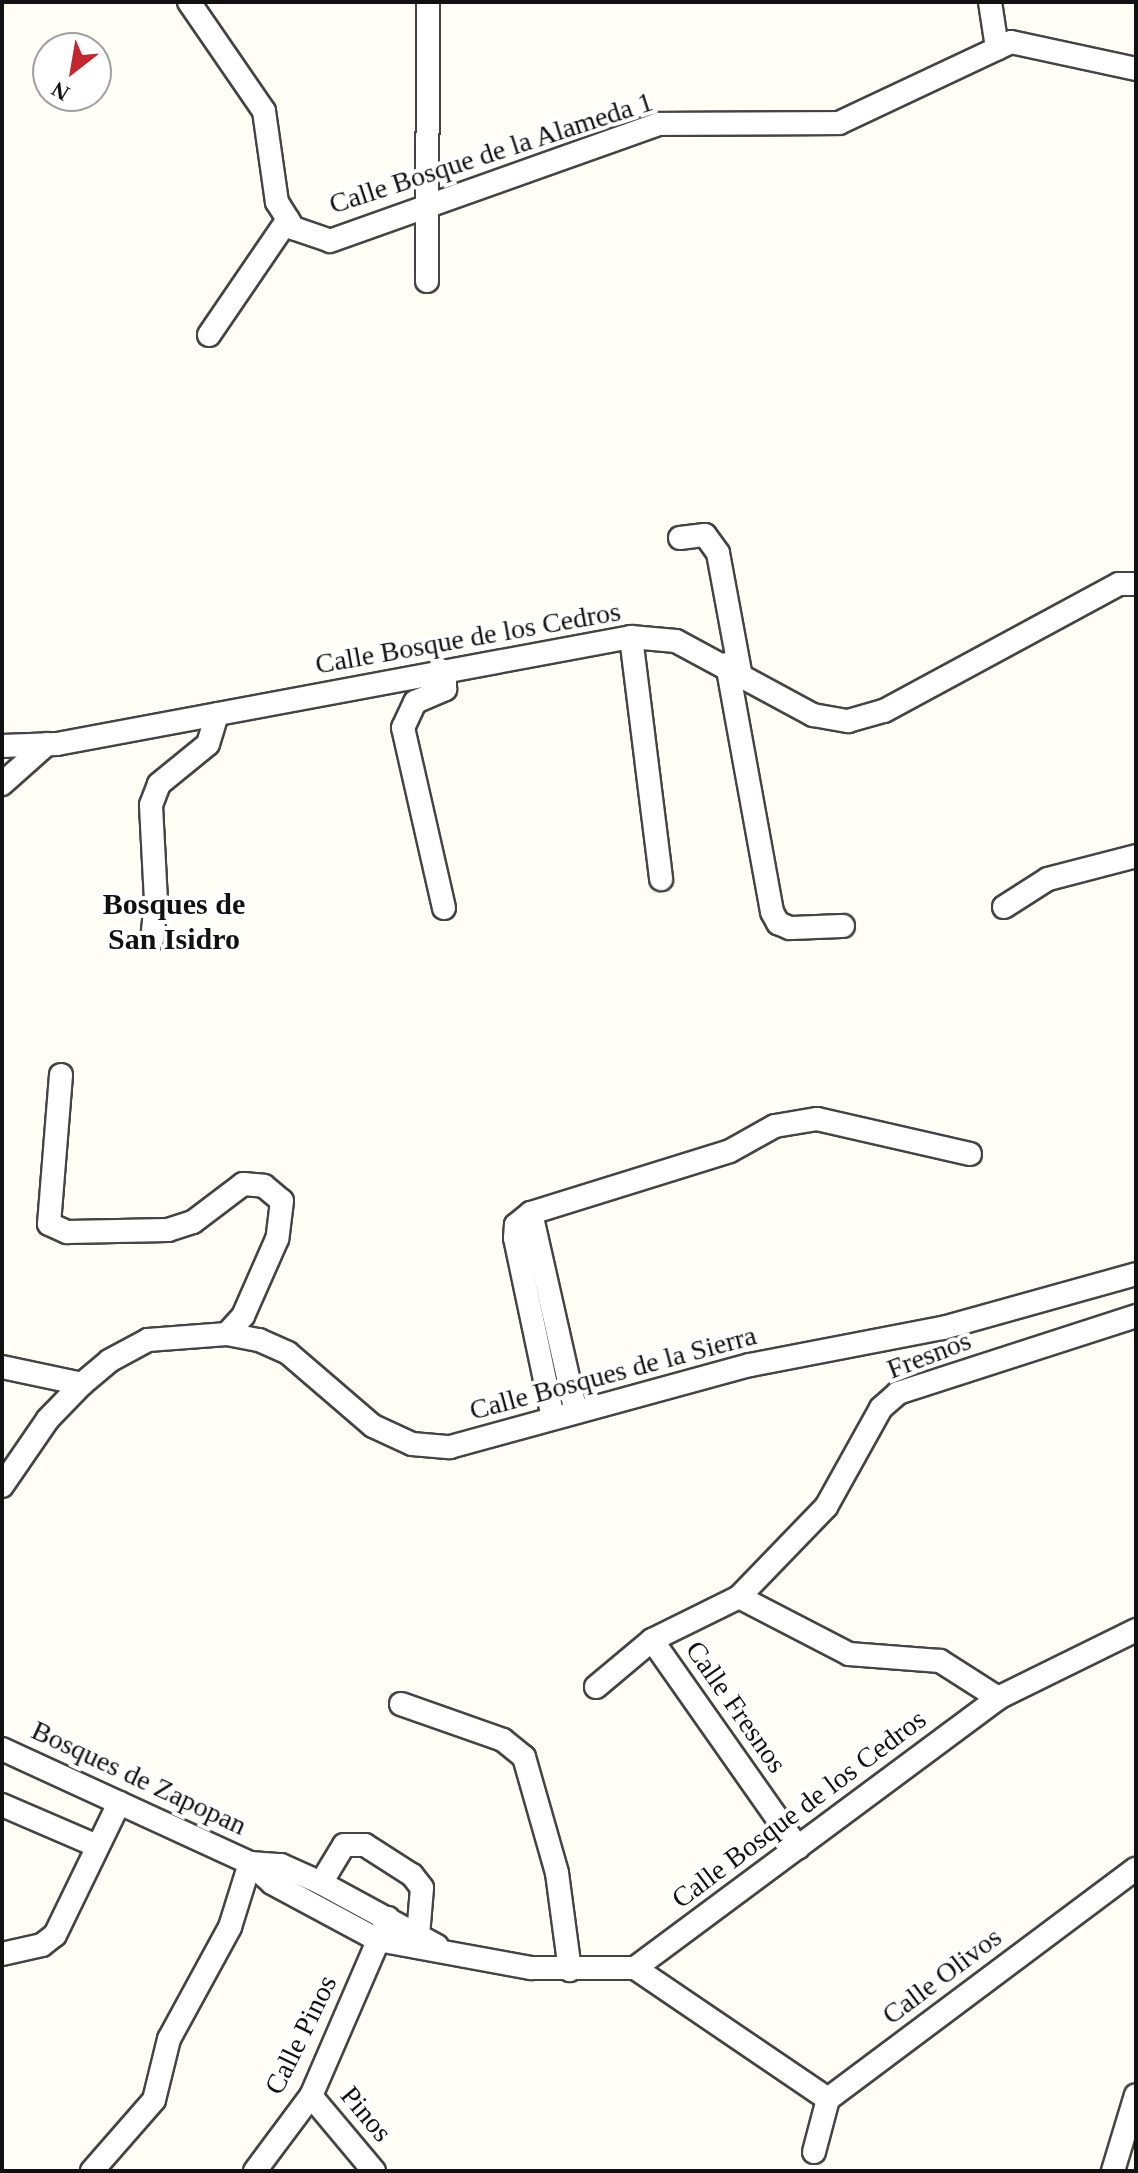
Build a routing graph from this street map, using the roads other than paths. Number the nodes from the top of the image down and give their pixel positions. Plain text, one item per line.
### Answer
1 (189, 2) edge
2 (428, 2) edge
3 (990, 2) edge
4 (997, 48) junction
5 (1136, 69) edge
6 (428, 206) junction
7 (288, 219) junction
8 (427, 281) dead end
9 (209, 335) dead end
10 (680, 538) dead end
11 (1136, 584) edge
12 (631, 637) junction
13 (734, 668) junction
14 (445, 671) junction
15 (217, 714) junction
16 (47, 744) junction
17 (2, 746) edge
18 (2, 784) edge
19 (1136, 856) edge
20 (661, 879) dead end
21 (1004, 907) dead end
22 (444, 908) dead end
23 (843, 926) dead end
24 (152, 940) dead end
25 (61, 1075) dead end
26 (970, 1154) dead end
27 (531, 1213) junction
28 (1136, 1274) edge
29 (1136, 1316) edge
30 (227, 1334) junction
31 (2, 1367) edge
32 (82, 1384) junction
33 (576, 1412) junction
34 (553, 1418) junction
35 (2, 1486) edge
36 (739, 1597) junction
37 (1136, 1630) edge
38 (652, 1640) junction
39 (596, 1687) dead end
40 (998, 1698) junction
41 (401, 1704) dead end
42 (2, 1749) edge
43 (119, 1803) junction
44 (2, 1805) edge
45 (97, 1846) junction
46 (798, 1848) junction
47 (250, 1863) junction
48 (1136, 1869) edge
49 (321, 1883) junction
50 (388, 1918) junction
51 (378, 1940) junction
52 (418, 1942) junction
53 (2, 1954) edge
54 (635, 1968) junction
55 (570, 1970) junction
56 (1136, 2095) edge
57 (311, 2096) junction
58 (828, 2099) junction
59 (814, 2152) dead end
60 (92, 2171) edge
61 (255, 2171) edge
62 (374, 2171) edge
63 (1113, 2171) edge

1 - 7 street
2 - 6 street
3 - 4 street
4 - 5 street, Calle Bosque de la Alameda 1
4 - 6 street, Calle Bosque de la Alameda 1
6 - 7 street, Calle Bosque de la Alameda 1
6 - 8 street
7 - 9 street
10 - 13 street
11 - 13 street, Calle Bosque de los Cedros
12 - 13 street, Calle Bosque de los Cedros
12 - 14 street, Calle Bosque de los Cedros
12 - 20 street
13 - 23 street
14 - 15 street, Calle Bosque de los Cedros
14 - 22 street
15 - 16 street, Calle Bosque de los Cedros
15 - 24 street
16 - 17 street, Calle Bosque de los Cedros
16 - 18 street
19 - 21 street
25 - 30 street
26 - 27 street
27 - 33 street
27 - 34 street
28 - 33 street, Calle Bosques de la Sierra
29 - 36 street, Fresnos
30 - 32 street, Calle Bosques de la Sierra
30 - 34 street, Calle Bosques de la Sierra
31 - 32 street
32 - 35 street, Calle Bosques de la Sierra
33 - 34 street, Calle Bosques de la Sierra
36 - 38 street, Fresnos
36 - 40 street
37 - 40 street, Calle Bosque de los Cedros
38 - 39 street, Fresnos
38 - 46 street, Calle Fresnos
40 - 46 street, Calle Bosque de los Cedros
41 - 55 street
42 - 43 street, Bosques de Zapopan
43 - 45 street
43 - 47 street, Bosques de Zapopan
44 - 45 street
45 - 53 street
46 - 54 street, Calle Bosque de los Cedros
47 - 49 street, Bosques de Zapopan
47 - 51 street, Bosques de Zapopan
47 - 60 street
48 - 58 street, Calle Olivos
49 - 50 street, Bosques de Zapopan
49 - 52 street
50 - 51 street, Calle Pinos
50 - 52 street, Bosques de Zapopan
51 - 52 street, Bosques de Zapopan
51 - 57 street, Calle Pinos
52 - 55 street, Bosques de Zapopan
54 - 55 street, Bosques de Zapopan
54 - 58 street
56 - 63 street
57 - 61 street, Calle Pinos
57 - 62 street, Pinos
58 - 59 street

